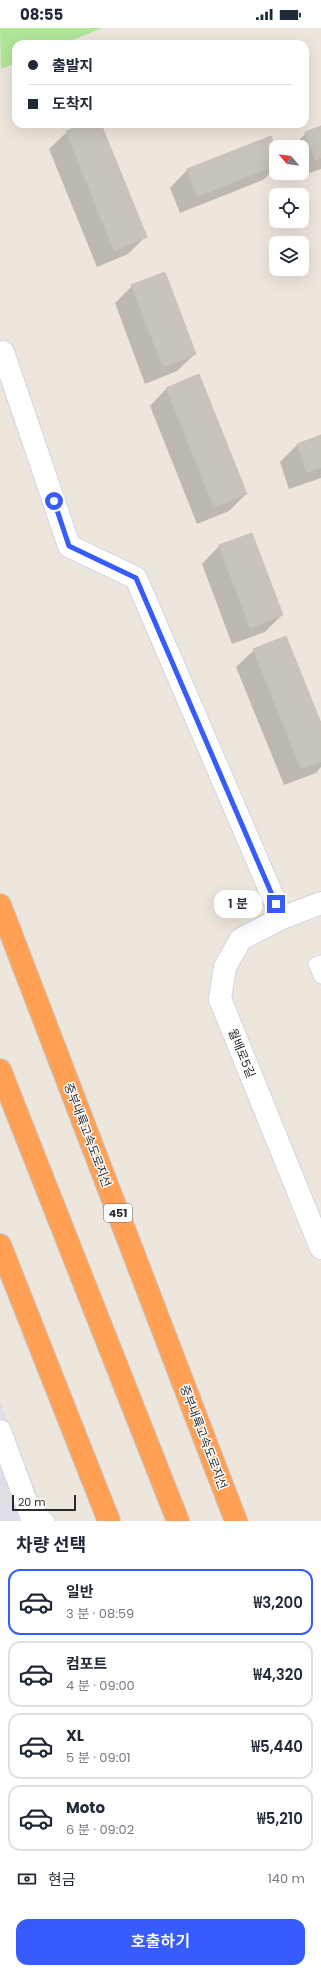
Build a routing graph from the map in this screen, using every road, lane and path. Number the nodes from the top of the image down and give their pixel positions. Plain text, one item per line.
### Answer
1 (3, 352) dead end
2 (321, 903) edge
3 (0, 905) edge
4 (282, 918) junction
5 (321, 962) edge
6 (321, 977) edge
7 (0, 1070) edge
8 (0, 1245) edge
9 (321, 1248) edge
10 (0, 1431) edge
11 (24, 1497) junction
12 (108, 1520) edge
13 (33, 1521) edge
14 (48, 1521) edge
15 (178, 1521) edge
16 (236, 1521) edge

1 - 4 street
2 - 4 street, 월배로5길
3 - 16 highway, 중부내륙고속도로지선 / 451
4 - 9 street, 월배로5길
5 - 6 lane
7 - 15 highway
8 - 12 highway
10 - 11 street
11 - 13 street
11 - 14 lane

